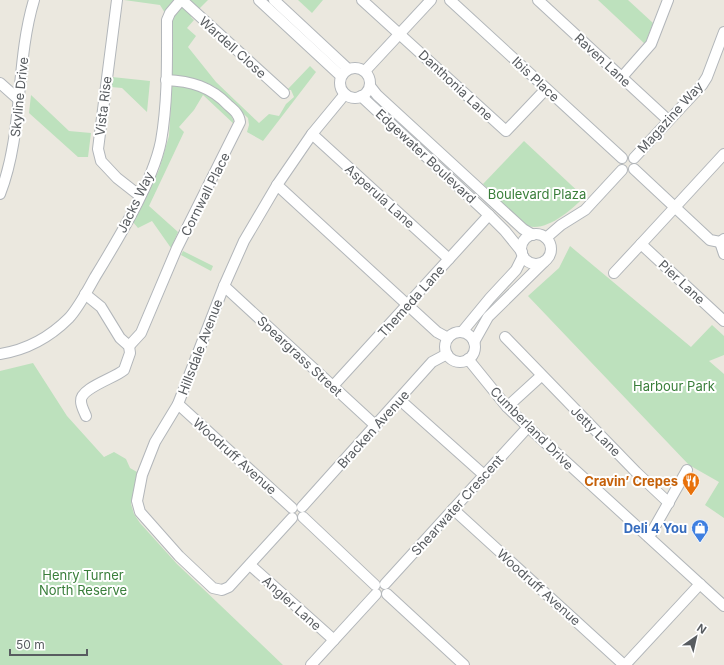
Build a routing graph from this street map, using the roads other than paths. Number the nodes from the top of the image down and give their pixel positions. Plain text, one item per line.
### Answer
1 (34, 0) edge
2 (117, 0) edge
3 (181, 0) edge
4 (259, 0) edge
5 (274, 0) edge
6 (362, 0) edge
7 (431, 0) edge
8 (450, 0) edge
9 (538, 0) edge
10 (668, 0) edge
11 (724, 32) edge
12 (400, 33) junction
13 (365, 71) junction
14 (345, 72) junction
15 (622, 78) junction
16 (166, 80) junction
17 (0, 83) edge
18 (370, 86) junction
19 (546, 89) junction
20 (284, 93) dead end
21 (345, 94) junction
22 (361, 96) junction
23 (18, 98) junction
24 (668, 120) junction
25 (312, 134) junction
26 (724, 154) edge
27 (622, 158) junction
28 (634, 158) junction
29 (634, 169) junction
30 (622, 170) junction
31 (277, 186) junction
32 (0, 194) edge
33 (140, 196) junction
34 (675, 207) junction
35 (489, 215) junction
36 (532, 235) junction
37 (546, 238) junction
38 (722, 240) edge
39 (641, 244) junction
40 (523, 254) junction
41 (724, 254) edge
42 (449, 259) junction
43 (544, 262) junction
44 (614, 273) dead end
45 (224, 286) junction
46 (85, 294) junction
47 (407, 305) junction
48 (724, 321) edge
49 (462, 332) junction
50 (505, 337) dead end
51 (448, 338) junction
52 (474, 342) junction
53 (129, 346) junction
54 (0, 354) edge
55 (447, 354) junction
56 (468, 359) junction
57 (541, 376) junction
58 (333, 386) junction
59 (400, 400) junction
60 (178, 404) junction
61 (507, 407) junction
62 (86, 416) dead end
63 (376, 426) junction
64 (528, 427) junction
65 (687, 470) dead end
66 (484, 475) junction
67 (669, 503) junction
68 (453, 509) junction
69 (297, 513) junction
70 (649, 537) junction
71 (250, 565) junction
72 (700, 584) junction
73 (381, 589) junction
74 (222, 590) joint
75 (724, 606) edge
76 (334, 640) junction
77 (311, 665) edge
78 (464, 665) edge
79 (625, 665) edge

1 - 23 street, Skyline Drive
2 - 33 street, Vista Rise
3 - 16 street, Jacks Way
3 - 20 street, Wardell Close
4 - 14 street
5 - 14 street
6 - 12 street, Danthonia Lane
7 - 12 street
8 - 19 street, Ibis Place
9 - 15 street, Raven Lane
10 - 15 street
11 - 24 street, Magazine Way
12 - 13 street
12 - 19 street, Danthonia Lane
13 - 14 street
13 - 18 street
14 - 21 street
15 - 24 street, Raven Lane
16 - 33 street, Jacks Way
16 - 53 street, Cornwall Place
17 - 23 street
18 - 22 street
18 - 36 street, Edgewater Boulevard
19 - 27 street, Ibis Place
21 - 22 street
21 - 25 street, Hillsdale Avenue
22 - 35 street, Edgewater Boulevard
23 - 32 street, Skyline Drive
24 - 28 street, Magazine Way
25 - 31 street, Hillsdale Avenue
25 - 42 street, Asperula Lane
26 - 34 street
27 - 28 street
27 - 30 street
28 - 29 street
29 - 30 street
29 - 34 street
30 - 37 street
31 - 45 street, Hillsdale Avenue
31 - 47 street
33 - 46 street, Jacks Way
34 - 38 street
34 - 39 street
35 - 40 street, Edgewater Boulevard
35 - 42 street, Themeda Lane
36 - 37 street
36 - 40 street
37 - 43 street
38 - 41 street
39 - 44 street
39 - 48 street, Pier Lane
40 - 43 street
40 - 49 street
42 - 47 street, Themeda Lane
43 - 52 street
45 - 58 street, Speargrass Street
45 - 60 street, Hillsdale Avenue
46 - 53 street
46 - 54 street, Jacks Way
47 - 51 street
47 - 58 street, Themeda Lane
49 - 51 street
49 - 52 street
50 - 57 street, Jetty Lane
51 - 55 street
52 - 56 street
53 - 62 street
55 - 56 street
55 - 59 street, Bracken Avenue
56 - 61 street, Cumberland Drive
57 - 61 street
57 - 67 street, Jetty Lane
58 - 63 street, Speargrass Street
59 - 63 street, Bracken Avenue
59 - 66 street
60 - 69 street, Woodruff Avenue
60 - 74 street, Hillsdale Avenue
61 - 64 street, Cumberland Drive
63 - 69 street, Bracken Avenue
64 - 66 street, Shearwater Crescent
64 - 70 street, Cumberland Drive
65 - 67 street
66 - 68 street, Shearwater Crescent
67 - 70 street
68 - 73 street, Shearwater Crescent
68 - 79 street, Woodruff Avenue
69 - 71 street, Bracken Avenue
69 - 73 street, Woodruff Avenue
70 - 72 street, Cumberland Drive
71 - 74 street, Bracken Avenue
71 - 76 street, Angler Lane
72 - 75 street, Cumberland Drive
72 - 79 street
73 - 76 street, Shearwater Crescent
73 - 78 street, Woodruff Avenue
76 - 77 street, Shearwater Crescent

